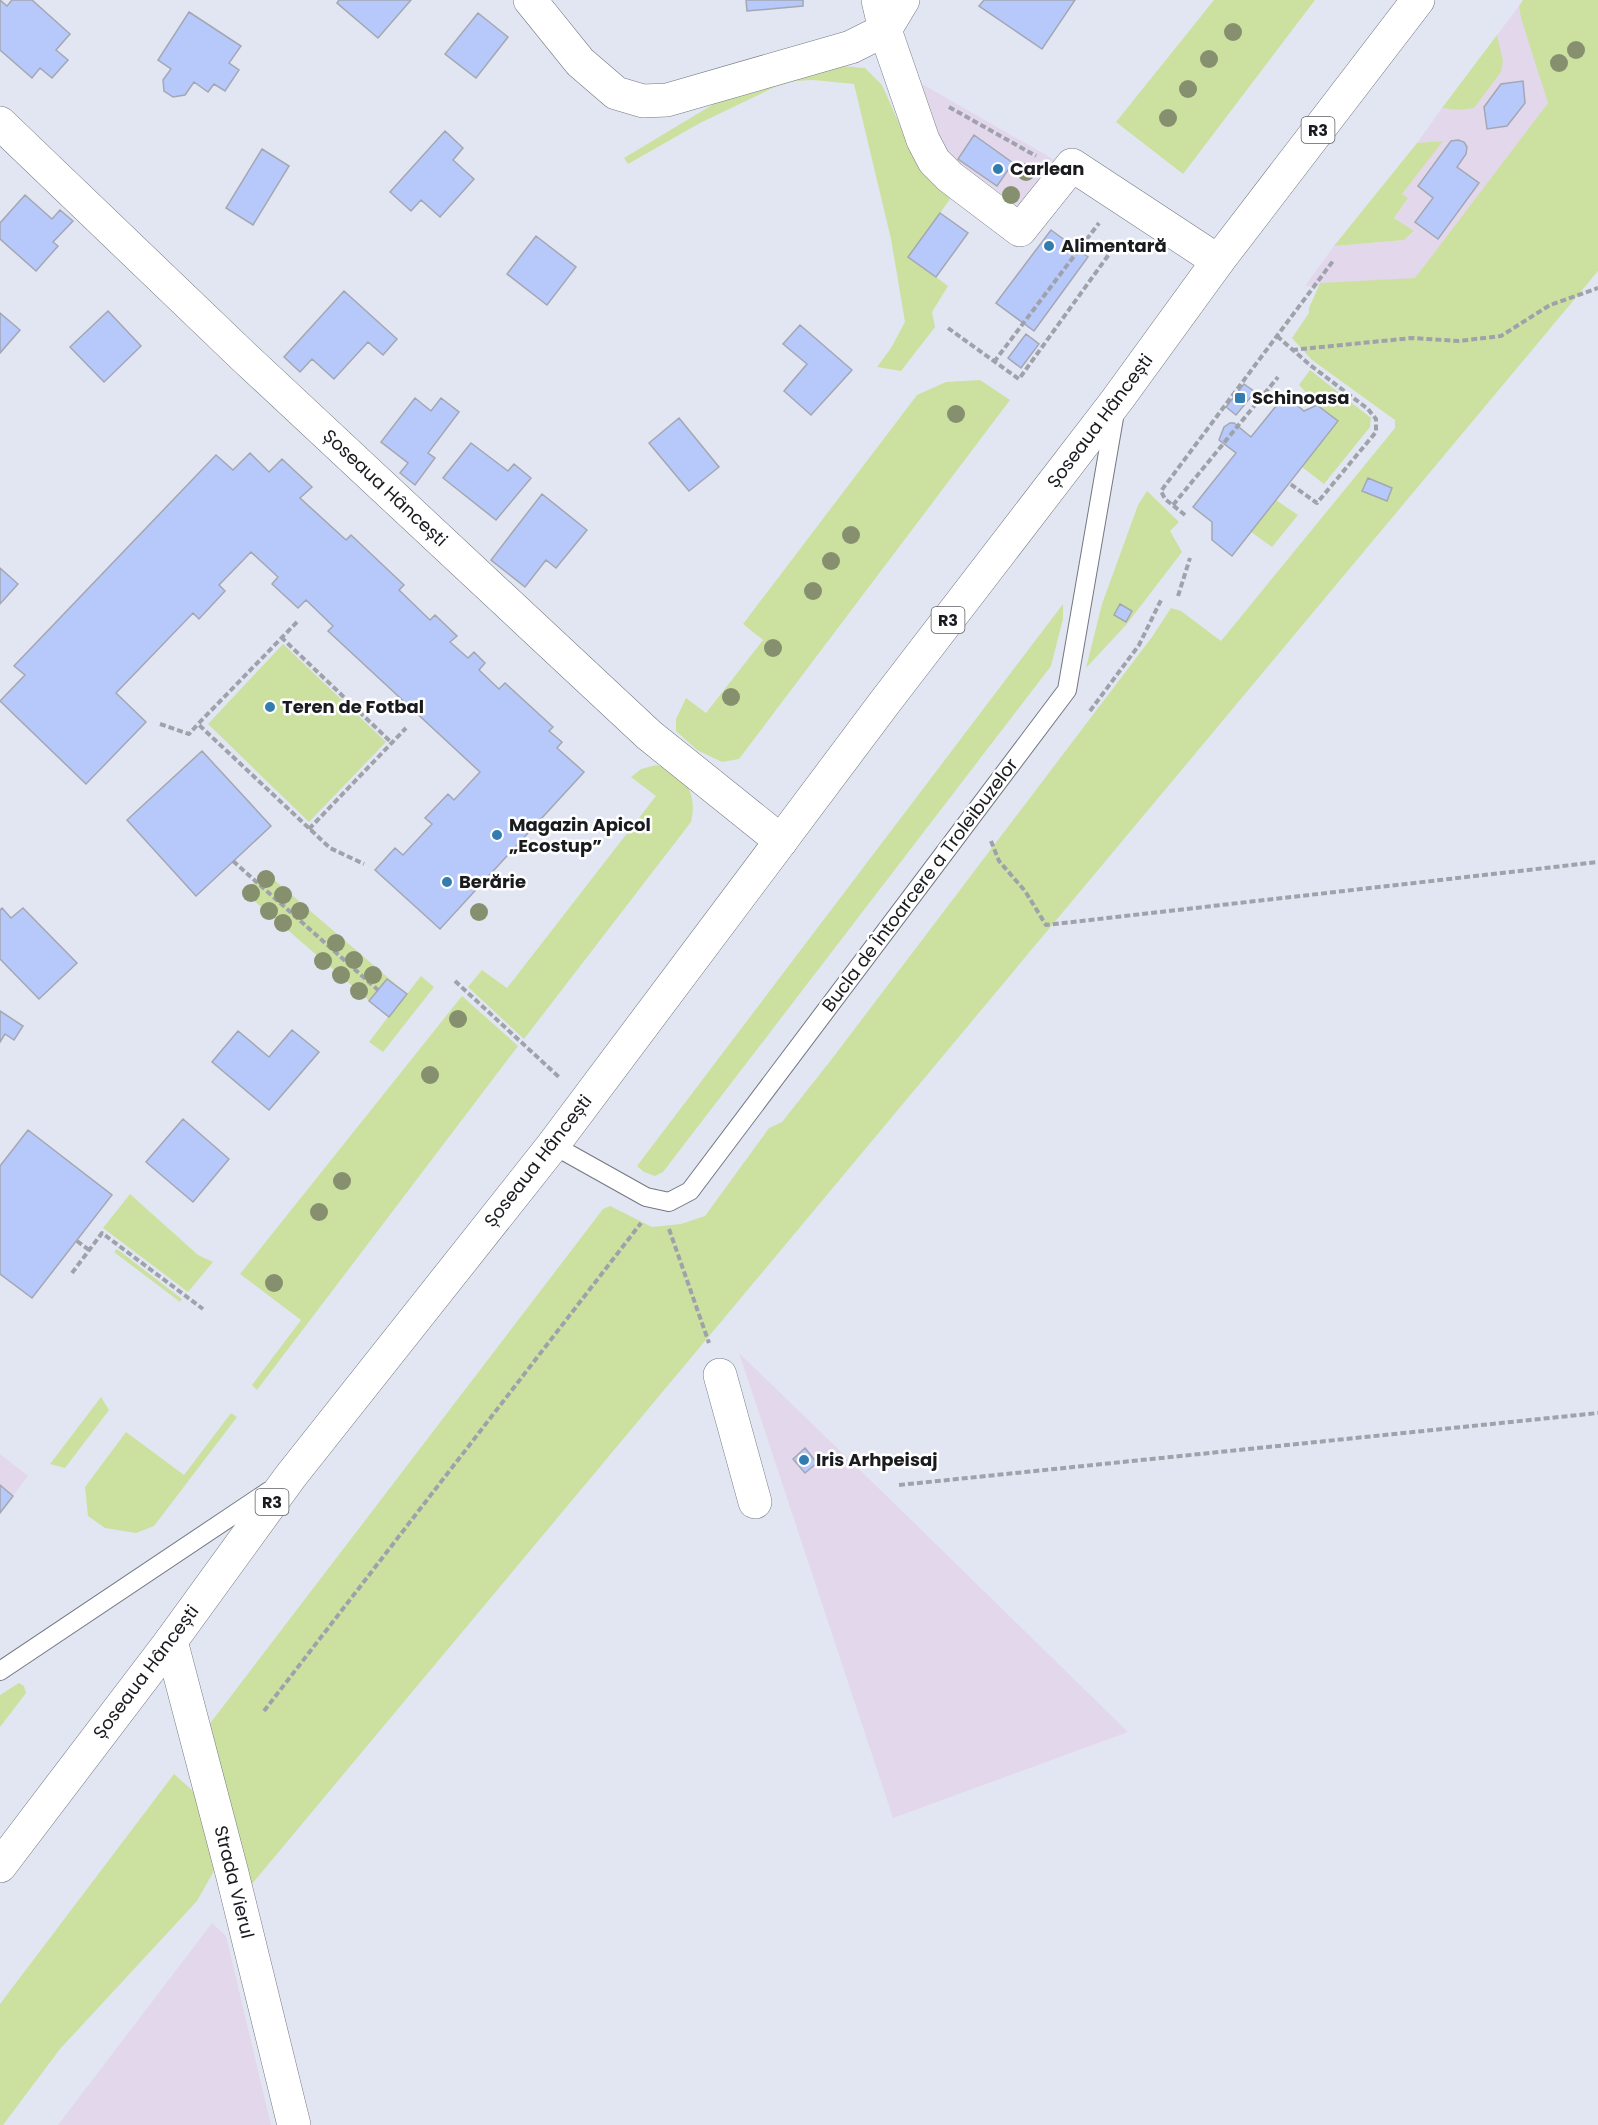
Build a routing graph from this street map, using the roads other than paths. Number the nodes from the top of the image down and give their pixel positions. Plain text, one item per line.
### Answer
1 (530, 0) edge
2 (903, 0) edge
3 (1418, 0) edge
4 (882, 15) edge
5 (0, 123) edge
6 (1218, 261) junction
7 (1117, 400) junction
8 (781, 841) junction
9 (553, 1145) junction
10 (720, 1375) road end
11 (290, 1477) junction
12 (755, 1502) dead end
13 (171, 1641) junction
14 (0, 1671) edge
15 (0, 1866) edge
16 (294, 2125) edge

1 - 4 main road
2 - 4 main road
3 - 6 main road, Șoseaua Hâncești / R3
4 - 6 main road
5 - 8 main road, Șoseaua Hâncești
6 - 7 main road, Șoseaua Hâncești / R3
7 - 8 main road, Șoseaua Hâncești / R3
7 - 9 lane, Bucla de Întoarcere a Troleibuzelor
8 - 9 main road, Șoseaua Hâncești / R3
9 - 11 main road, Șoseaua Hâncești / R3
10 - 12 main road
11 - 13 main road, Șoseaua Hâncești / R3
11 - 14 lane, Șoseaua Hâncești
13 - 15 main road, Șoseaua Hâncești / R3
13 - 16 main road, Strada Vierul

